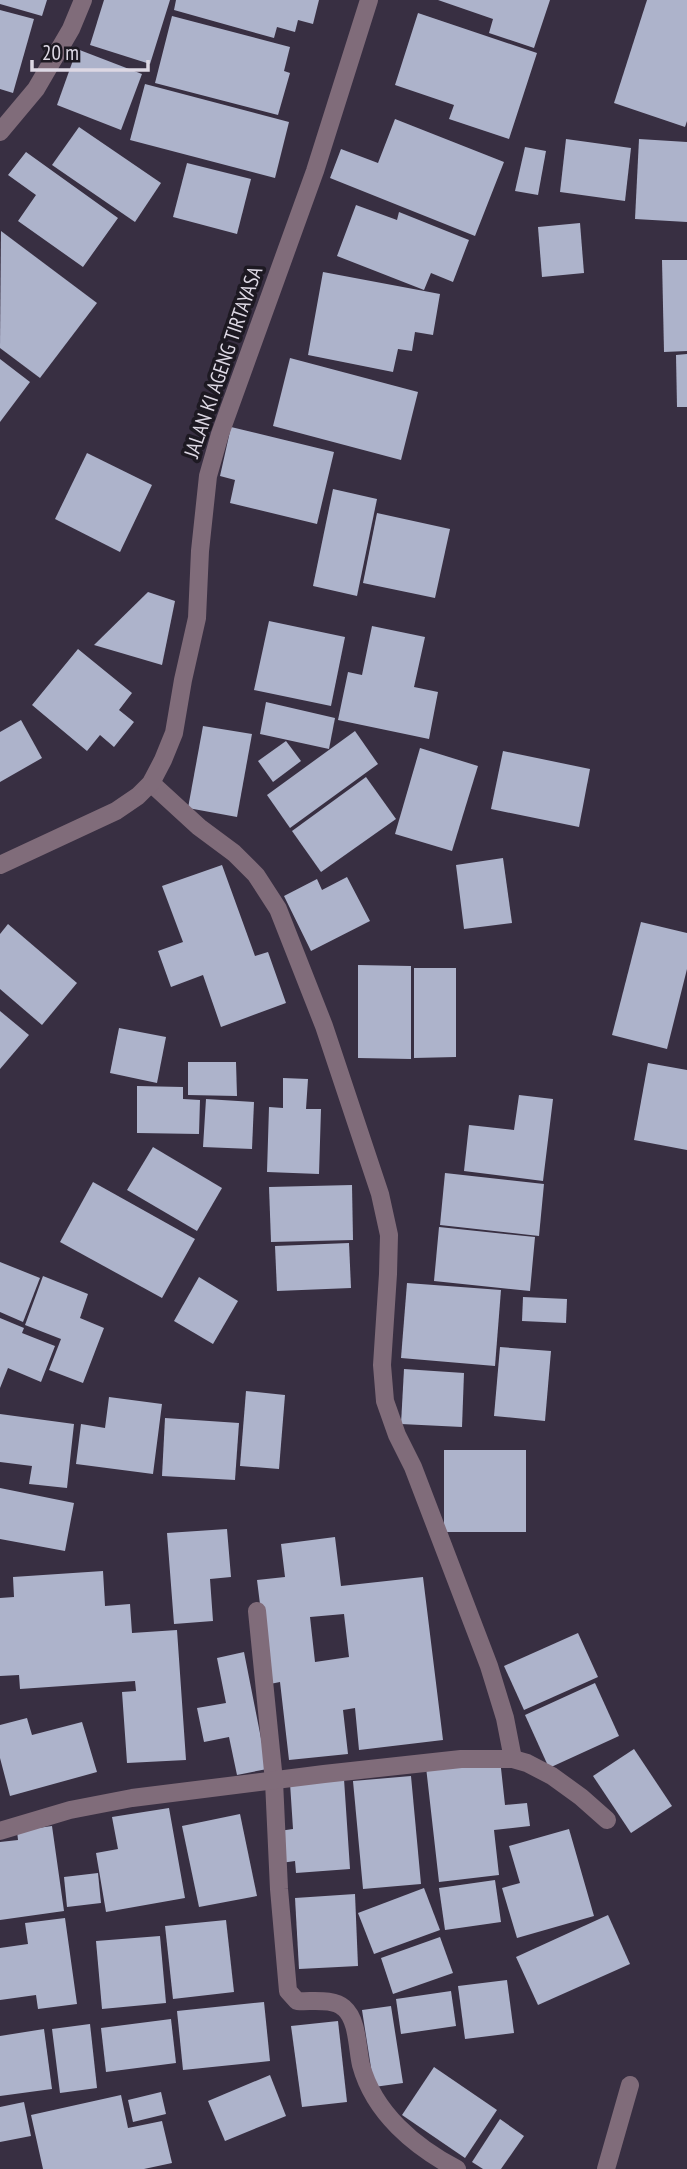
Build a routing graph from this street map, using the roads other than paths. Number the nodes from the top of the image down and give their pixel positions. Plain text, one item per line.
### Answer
1 (83, 0) edge
2 (369, 0) edge
3 (0, 132) edge
4 (151, 783) junction
5 (0, 865) edge
6 (257, 1611) dead end
7 (513, 1759) junction
8 (274, 1781) junction
9 (607, 1820) dead end
10 (0, 1831) edge
11 (630, 2085) dead end
12 (457, 2169) edge
13 (606, 2169) edge

1 - 3 street
2 - 4 street, JALAN KI AGENG TIRTAYASA
4 - 5 street, JALAN KI AGENG TIRTAYASA
4 - 7 street
6 - 8 street
7 - 8 street
7 - 9 street
8 - 10 street
8 - 12 street
11 - 13 street

